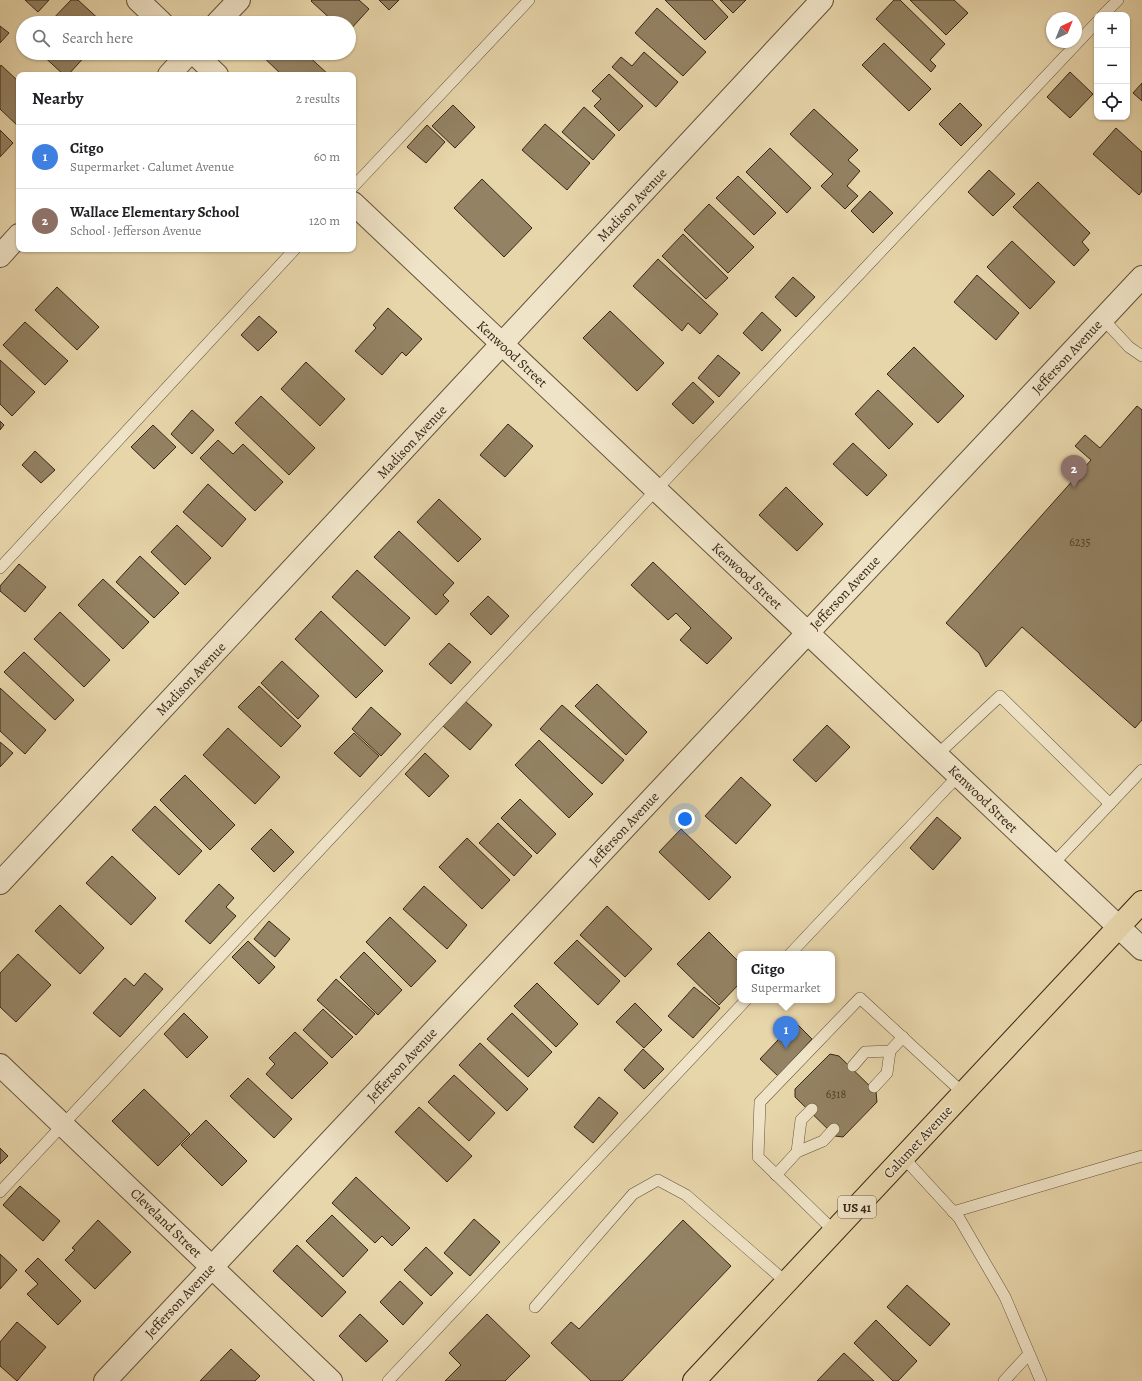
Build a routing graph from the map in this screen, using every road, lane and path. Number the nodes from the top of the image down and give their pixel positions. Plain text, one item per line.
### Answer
1 (138, 0) edge
2 (239, 0) edge
3 (529, 0) edge
4 (822, 0) edge
5 (1118, 0) edge
6 (1106, 12) edge
7 (155, 16) edge
8 (224, 16) edge
9 (1094, 25) edge
10 (183, 60) edge
11 (201, 60) edge
12 (172, 72) edge
13 (214, 72) edge
14 (356, 184) edge
15 (356, 206) edge
16 (16, 238) edge
17 (293, 252) edge
18 (0, 256) edge
19 (1142, 277) edge
20 (1103, 319) junction
21 (502, 344) junction
22 (1142, 356) edge
23 (656, 490) junction
24 (0, 568) edge
25 (807, 633) junction
26 (937, 755) junction
27 (1142, 770) edge
28 (958, 776) junction
29 (1110, 804) junction
30 (1052, 865) junction
31 (0, 883) edge
32 (1142, 902) edge
33 (1118, 927) junction
34 (1142, 949) edge
35 (793, 951) edge
36 (743, 1003) edge
37 (903, 1037) junction
38 (890, 1051) junction
39 (0, 1066) edge
40 (853, 1066) dead end
41 (874, 1087) dead end
42 (963, 1093) junction
43 (812, 1109) dead end
44 (63, 1125) junction
45 (834, 1129) dead end
46 (797, 1152) junction
47 (1142, 1156) edge
48 (903, 1157) junction
49 (776, 1175) junction
50 (0, 1192) edge
51 (953, 1212) junction
52 (834, 1231) junction
53 (212, 1267) junction
54 (786, 1282) junction
55 (535, 1307) dead end
56 (1030, 1354) junction
57 (105, 1381) edge
58 (332, 1381) edge
59 (388, 1381) edge
60 (694, 1381) edge
61 (1004, 1381) edge
62 (1041, 1381) edge

1 - 7 street
2 - 8 street
3 - 14 lane
4 - 21 street, Madison Avenue
5 - 6 lane
9 - 23 lane
10 - 12 street
11 - 13 street
15 - 21 street, Kenwood Street
16 - 18 street
17 - 24 lane
19 - 20 street, Jefferson Avenue
20 - 22 lane
20 - 25 street, Jefferson Avenue
21 - 23 street, Kenwood Street
21 - 31 street, Madison Avenue
23 - 25 street, Kenwood Street
23 - 44 lane
25 - 26 street, Kenwood Street
25 - 53 street, Jefferson Avenue
26 - 28 street, Kenwood Street
26 - 29 lane
27 - 29 lane
28 - 30 street, Kenwood Street
28 - 35 lane
29 - 30 lane
30 - 33 street, Kenwood Street
32 - 33 main road, Calumet Avenue / US 41
33 - 34 street, Kenwood Street
33 - 42 main road, Calumet Avenue / US 41
36 - 59 lane
37 - 38 lane
37 - 42 lane
37 - 49 lane
38 - 40 lane
38 - 41 lane
39 - 44 street, Cleveland Street
42 - 48 main road, Calumet Avenue / US 41
43 - 46 lane
44 - 50 lane
44 - 53 street, Cleveland Street
45 - 46 lane
46 - 49 lane
47 - 51 lane
48 - 51 lane
48 - 52 main road, Calumet Avenue / US 41
49 - 52 lane
51 - 56 lane
52 - 54 main road, Calumet Avenue / US 41
53 - 57 street, Jefferson Avenue
53 - 58 street, Cleveland Street
54 - 55 lane
54 - 60 main road, Calumet Avenue / US 41
56 - 61 lane
56 - 62 lane

